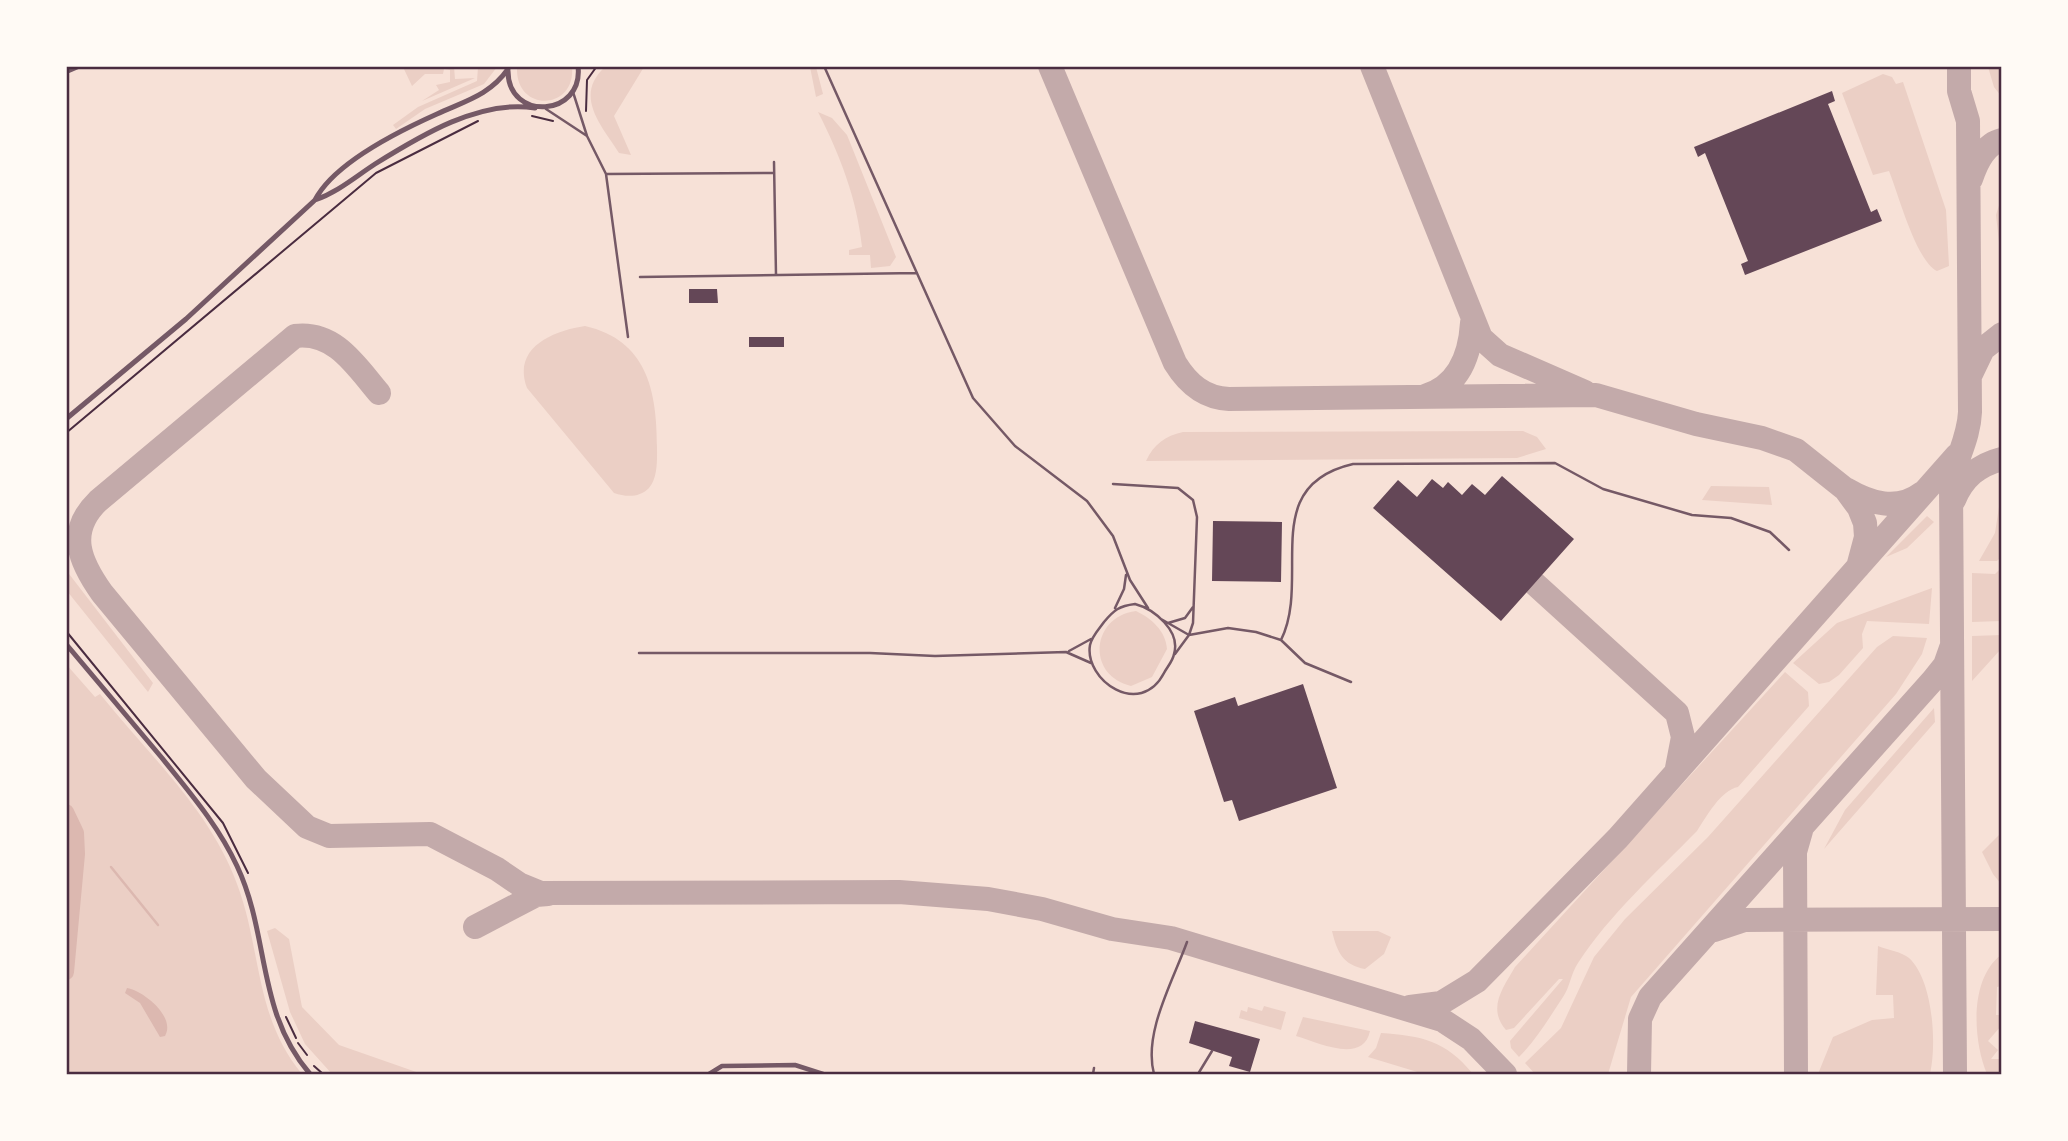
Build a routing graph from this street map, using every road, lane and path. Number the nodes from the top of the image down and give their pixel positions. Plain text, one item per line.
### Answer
1 (80, 66) edge
2 (578, 66) edge
3 (584, 66) edge
4 (597, 66) edge
5 (824, 66) edge
6 (508, 68) edge
7 (68, 72) edge
8 (578, 77) junction
9 (573, 92) junction
10 (536, 108) junction
11 (545, 108) junction
12 (580, 114) junction
13 (525, 115) dead end
14 (486, 117) dead end
15 (560, 124) dead end
16 (587, 136) junction
17 (774, 162) dead end
18 (774, 173) junction
19 (607, 174) junction
20 (315, 200) junction
21 (917, 273) junction
22 (776, 275) junction
23 (640, 277) dead end
24 (628, 337) dead end
25 (66, 419) edge
26 (66, 433) edge
27 (1113, 484) dead end
28 (1789, 550) dead end
29 (1126, 571) junction
30 (1193, 607) junction
31 (1148, 608) junction
32 (1113, 611) junction
33 (1159, 618) junction
34 (1168, 623) junction
35 (66, 631) edge
36 (1189, 635) junction
37 (1092, 638) junction
38 (1281, 640) junction
39 (66, 644) edge
40 (1066, 652) junction
41 (639, 653) dead end
42 (1175, 654) junction
43 (1091, 663) junction
44 (1351, 682) dead end
45 (251, 882) dead end
46 (1187, 942) dead end
47 (282, 1009) dead end
48 (1212, 1051) dead end
49 (1094, 1068) dead end
50 (310, 1074) edge
51 (323, 1074) edge
52 (709, 1074) edge
53 (823, 1074) edge
54 (1093, 1074) edge
55 (1154, 1074) edge
56 (1198, 1074) edge

1 - 7 street
2 - 8 street
3 - 8 street
4 - 12 path
5 - 21 lane
6 - 10 street
6 - 20 street
8 - 9 street
9 - 11 street
9 - 12 lane
10 - 11 street
10 - 20 street
11 - 16 lane
12 - 16 lane
13 - 15 path
14 - 26 path
16 - 19 lane
17 - 18 lane
18 - 19 lane
18 - 22 lane
19 - 24 lane
20 - 25 street
21 - 22 lane
21 - 29 lane
22 - 23 lane
27 - 30 lane
28 - 38 lane
29 - 31 lane
29 - 32 lane
30 - 34 lane
30 - 36 lane
31 - 32 lane
31 - 33 lane
32 - 37 lane
33 - 34 lane
33 - 42 lane
34 - 36 lane
35 - 45 path
36 - 38 lane
36 - 42 lane
37 - 40 lane
37 - 43 lane
38 - 44 lane
39 - 50 street
40 - 41 lane
40 - 43 lane
42 - 43 lane
46 - 55 lane
47 - 51 path
48 - 56 lane
49 - 54 lane
52 - 53 street

